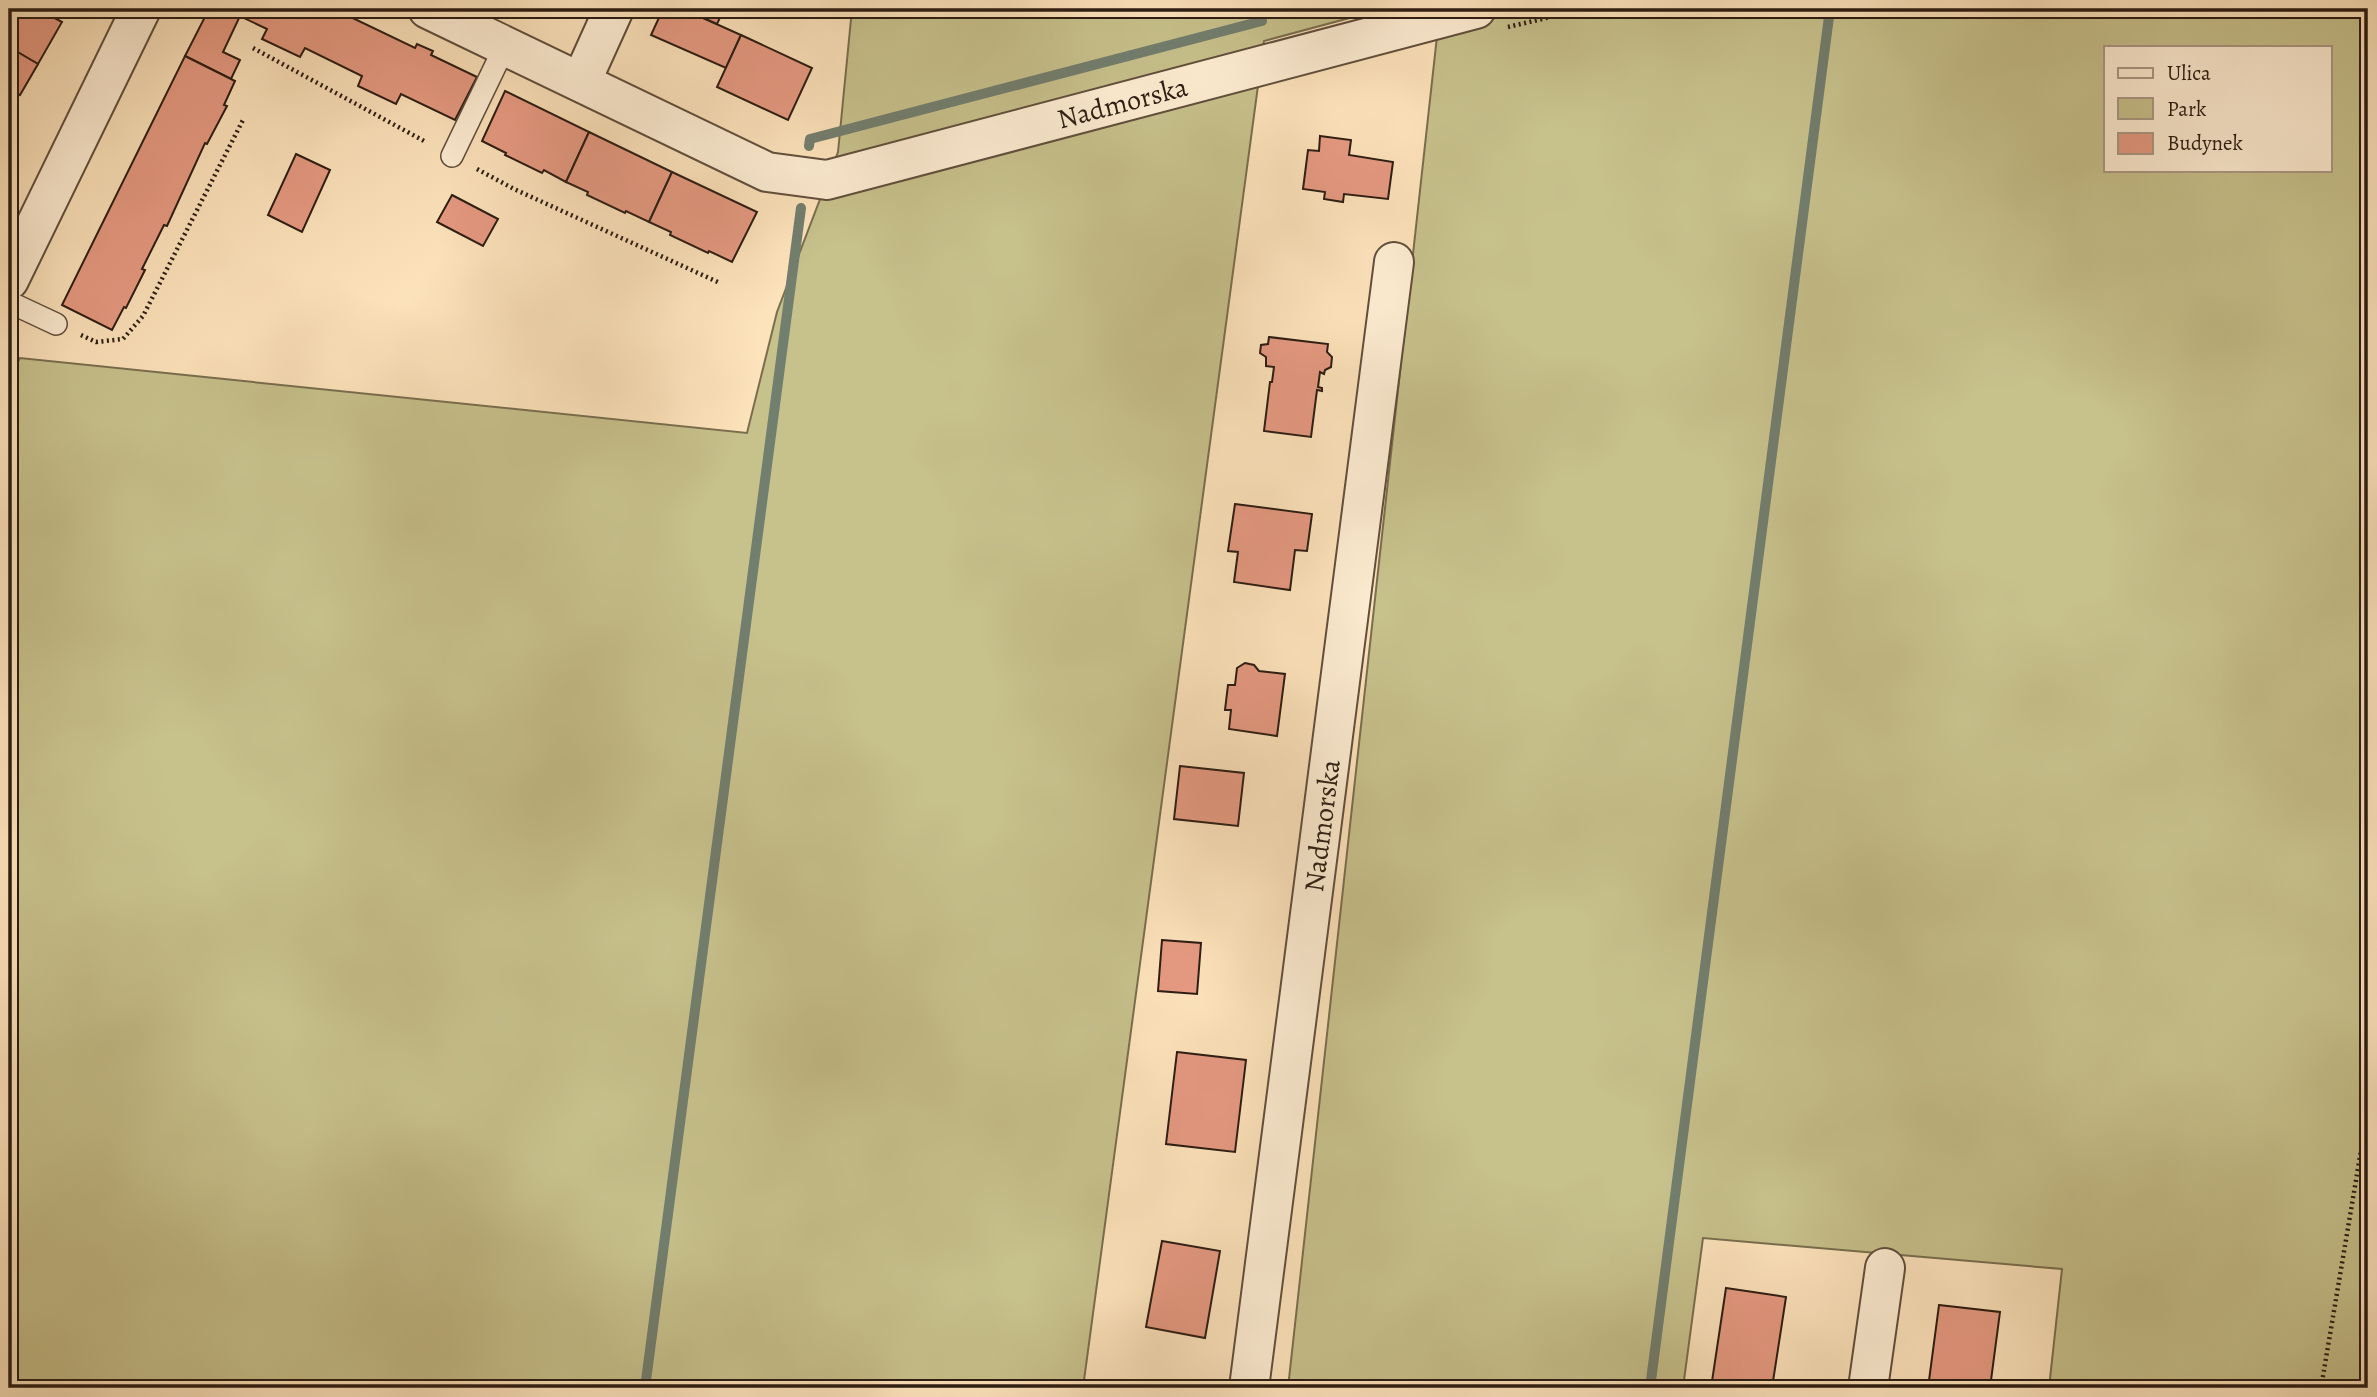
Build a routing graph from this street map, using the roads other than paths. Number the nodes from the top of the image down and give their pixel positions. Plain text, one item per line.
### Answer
1 (141, 9) edge
2 (428, 9) edge
3 (614, 9) edge
4 (1476, 9) edge
5 (505, 46) junction
6 (581, 82) junction
7 (452, 156) road end
8 (1394, 262) dead end
9 (9, 280) edge
10 (9, 302) edge
11 (56, 324) road end
12 (1885, 1268) dead end
13 (1249, 1388) edge
14 (1868, 1388) edge

1 - 9 street
2 - 5 street, Nadmorska
3 - 6 street
4 - 6 street, Nadmorska
5 - 6 street, Nadmorska
5 - 7 lane
8 - 13 street, Nadmorska
10 - 11 lane
12 - 14 street

